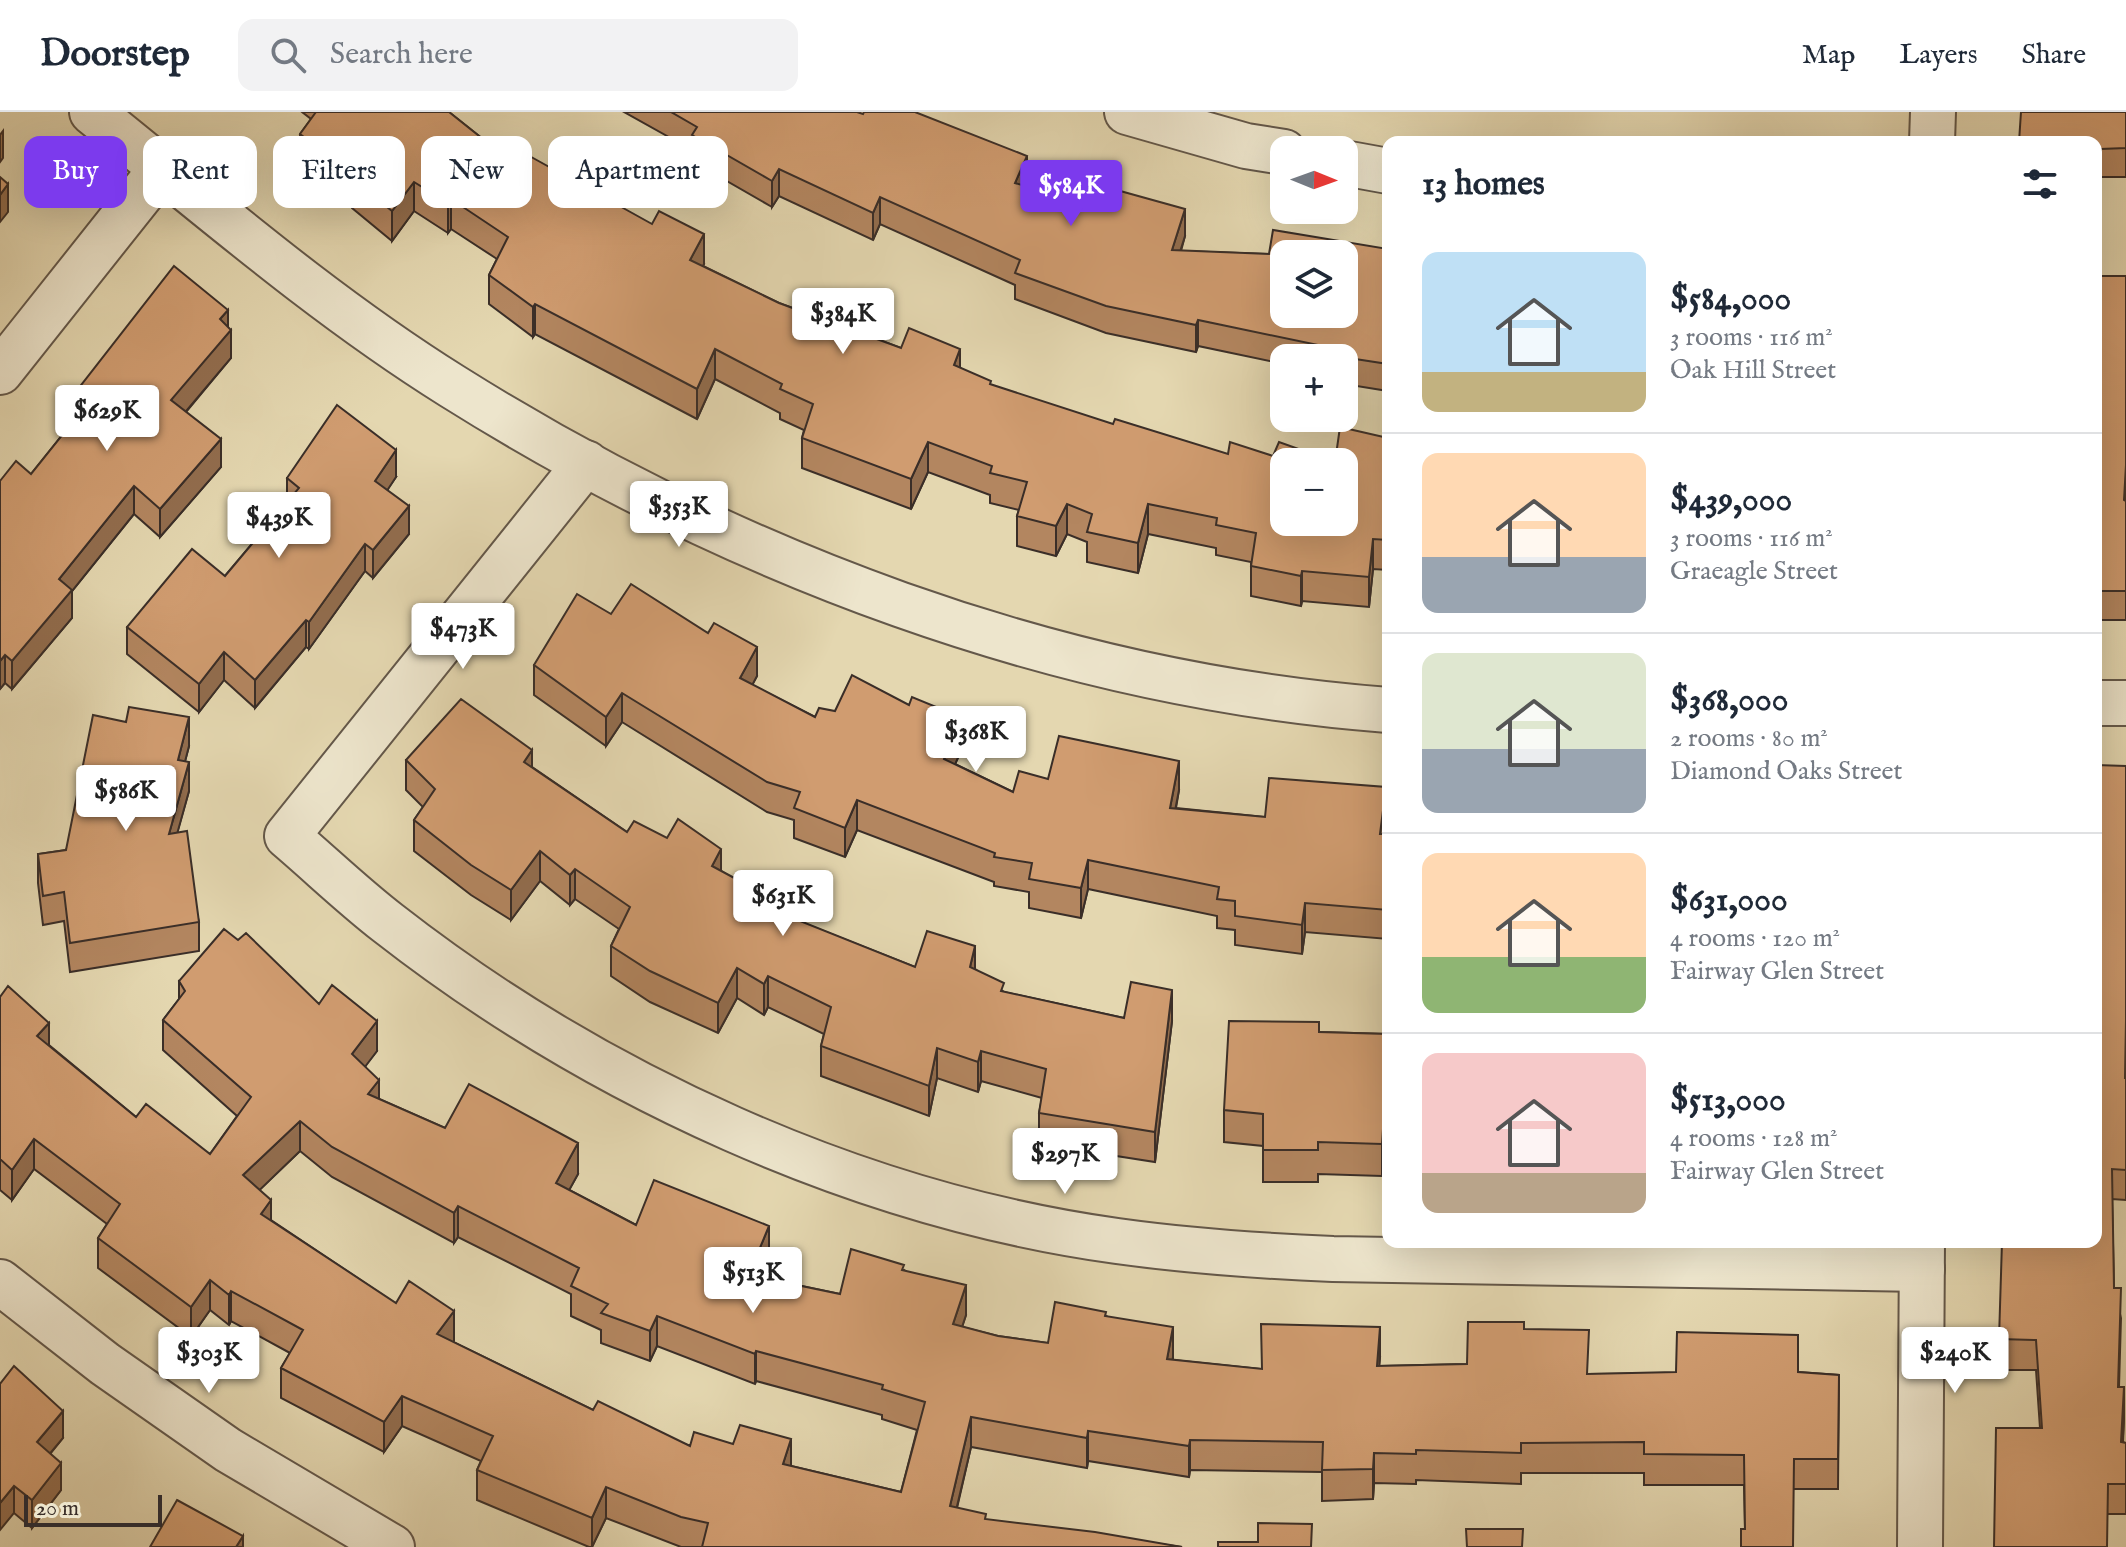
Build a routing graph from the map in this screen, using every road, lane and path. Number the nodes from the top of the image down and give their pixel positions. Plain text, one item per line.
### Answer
1 (92, 112) edge
2 (1127, 112) edge
3 (1933, 112) edge
4 (1932, 136) edge
5 (1270, 150) edge
6 (143, 153) edge
7 (1358, 166) edge
8 (1382, 170) edge
9 (143, 192) edge
10 (213, 208) edge
11 (0, 372) edge
12 (586, 463) junction
13 (2102, 703) edge
14 (2126, 703) edge
15 (1382, 709) edge
16 (1922, 1255) edge
17 (0, 1282) edge
18 (392, 1547) edge
19 (1920, 1547) edge

1 - 6 street
2 - 5 street
3 - 4 street
7 - 8 street
9 - 11 street
10 - 12 street
12 - 15 street
12 - 16 street
13 - 14 street
16 - 19 street
17 - 18 street

